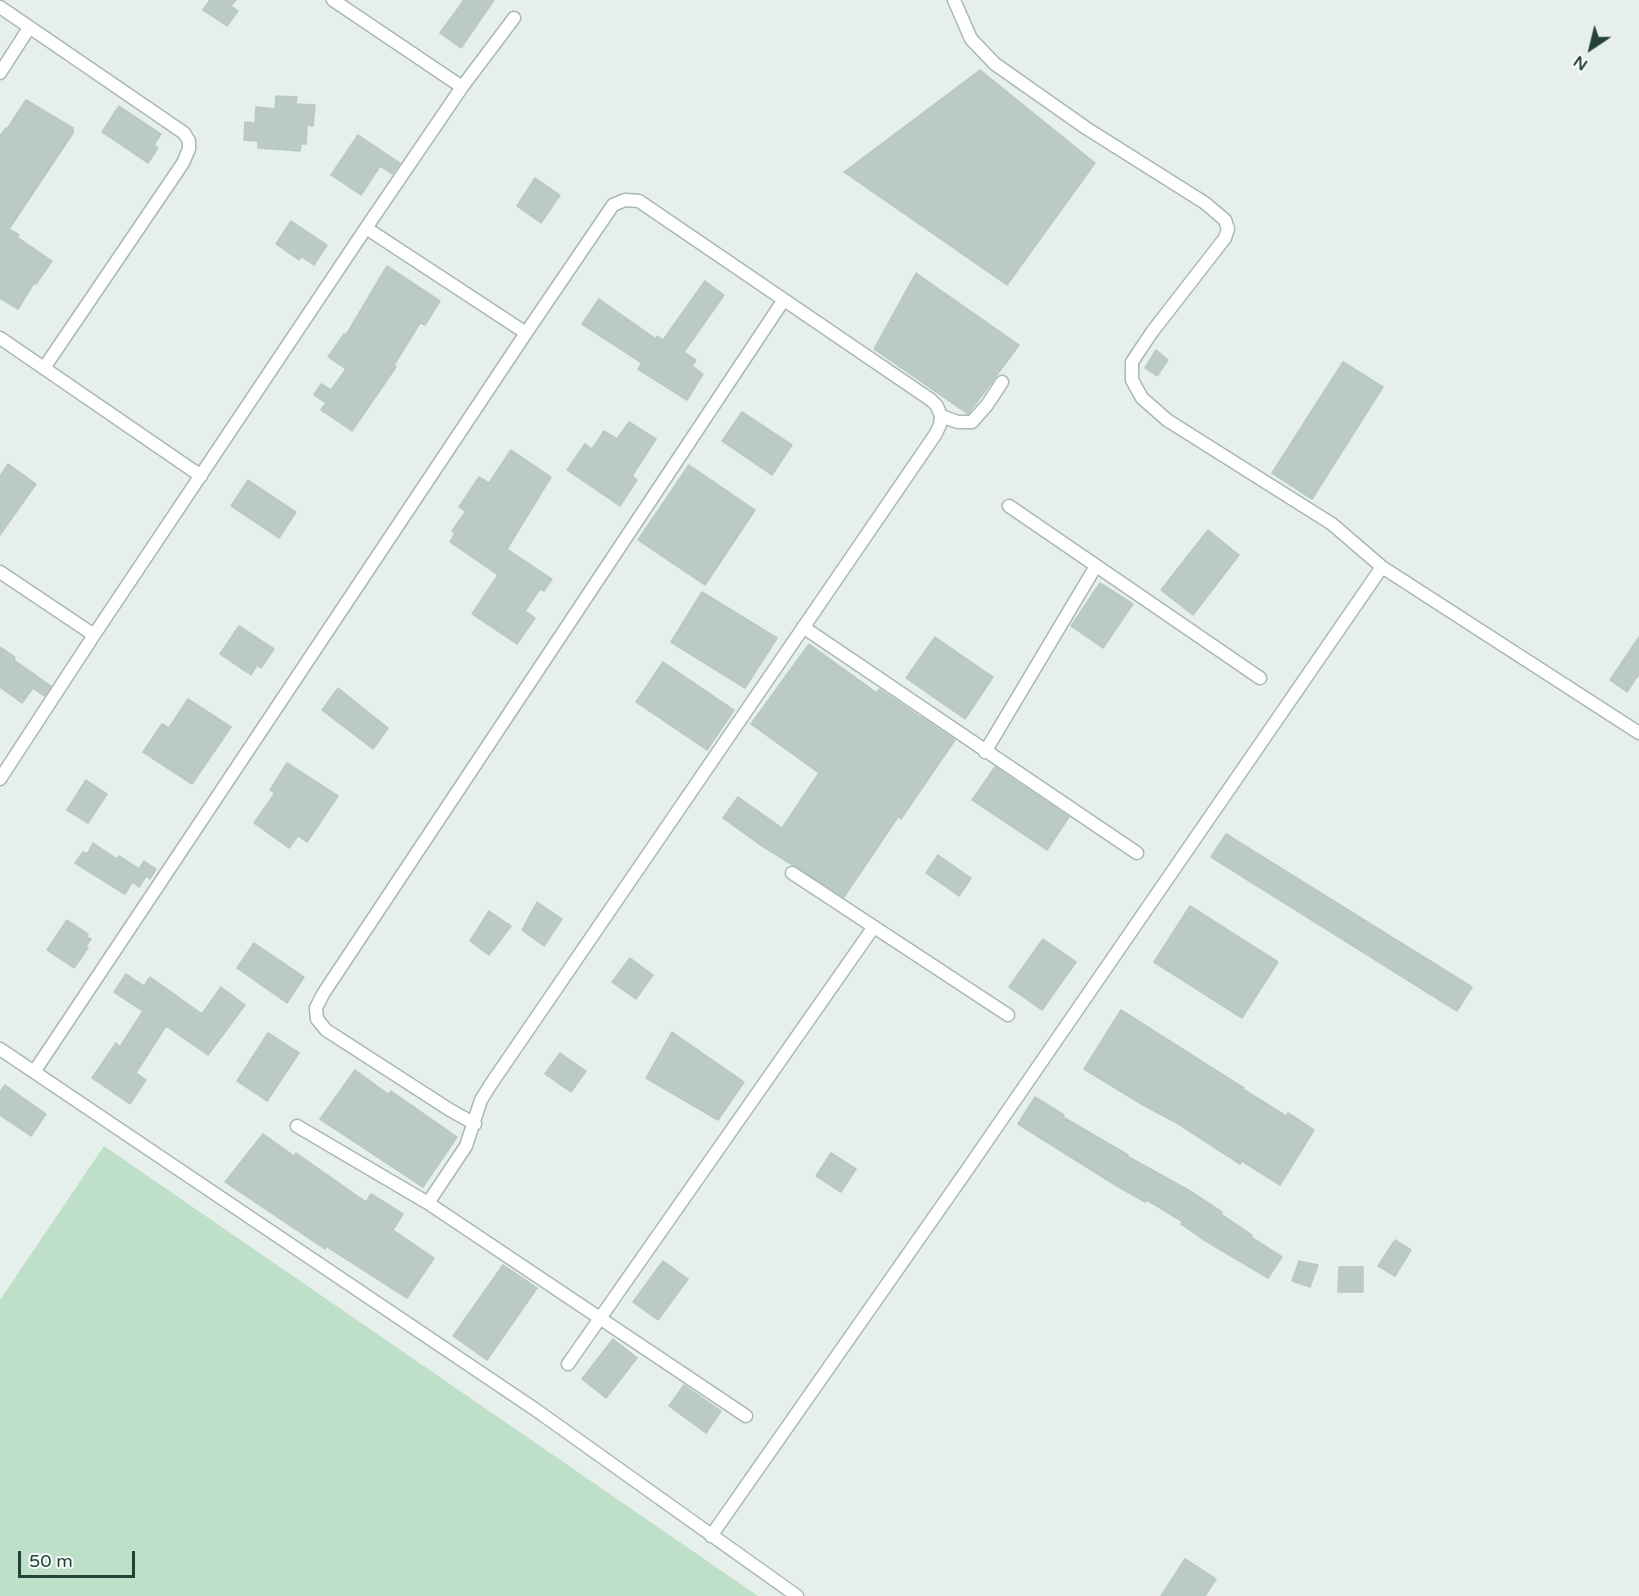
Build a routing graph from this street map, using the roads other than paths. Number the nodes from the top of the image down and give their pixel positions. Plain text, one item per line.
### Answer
1 (333, 0) edge
2 (954, 0) edge
3 (0, 7) edge
4 (514, 18) dead end
5 (29, 28) junction
6 (0, 73) edge
7 (462, 87) junction
8 (366, 228) junction
9 (783, 301) junction
10 (526, 333) junction
11 (0, 339) edge
12 (44, 368) junction
13 (1002, 382) dead end
14 (941, 417) junction
15 (201, 476) junction
16 (1009, 506) dead end
17 (1096, 566) junction
18 (1382, 567) junction
19 (0, 572) edge
20 (803, 627) junction
21 (94, 635) junction
22 (1260, 678) dead end
23 (1639, 733) edge
24 (986, 752) junction
25 (0, 779) edge
26 (1137, 854) dead end
27 (792, 873) dead end
28 (873, 928) junction
29 (1008, 1015) dead end
30 (0, 1050) edge
31 (34, 1072) junction
32 (475, 1124) junction
33 (297, 1126) dead end
34 (428, 1203) junction
35 (600, 1320) junction
36 (568, 1364) dead end
37 (746, 1416) dead end
38 (711, 1536) junction
39 (797, 1596) edge

1 - 7 street
2 - 18 street
3 - 5 street
4 - 7 street
5 - 6 street
5 - 12 street
7 - 8 street
8 - 10 street
8 - 15 street
9 - 10 street
9 - 14 street
9 - 32 street
10 - 31 street
11 - 12 street
12 - 15 street
13 - 14 street
14 - 20 street
15 - 21 street
16 - 17 street
17 - 22 street
17 - 24 street
18 - 23 street
18 - 38 street
19 - 21 street
20 - 24 street
20 - 32 street
21 - 25 street
24 - 26 street
27 - 28 street
28 - 29 street
28 - 35 street
30 - 31 street
31 - 38 street
32 - 34 street
33 - 34 street
34 - 35 street
35 - 36 street
35 - 37 street
38 - 39 street

